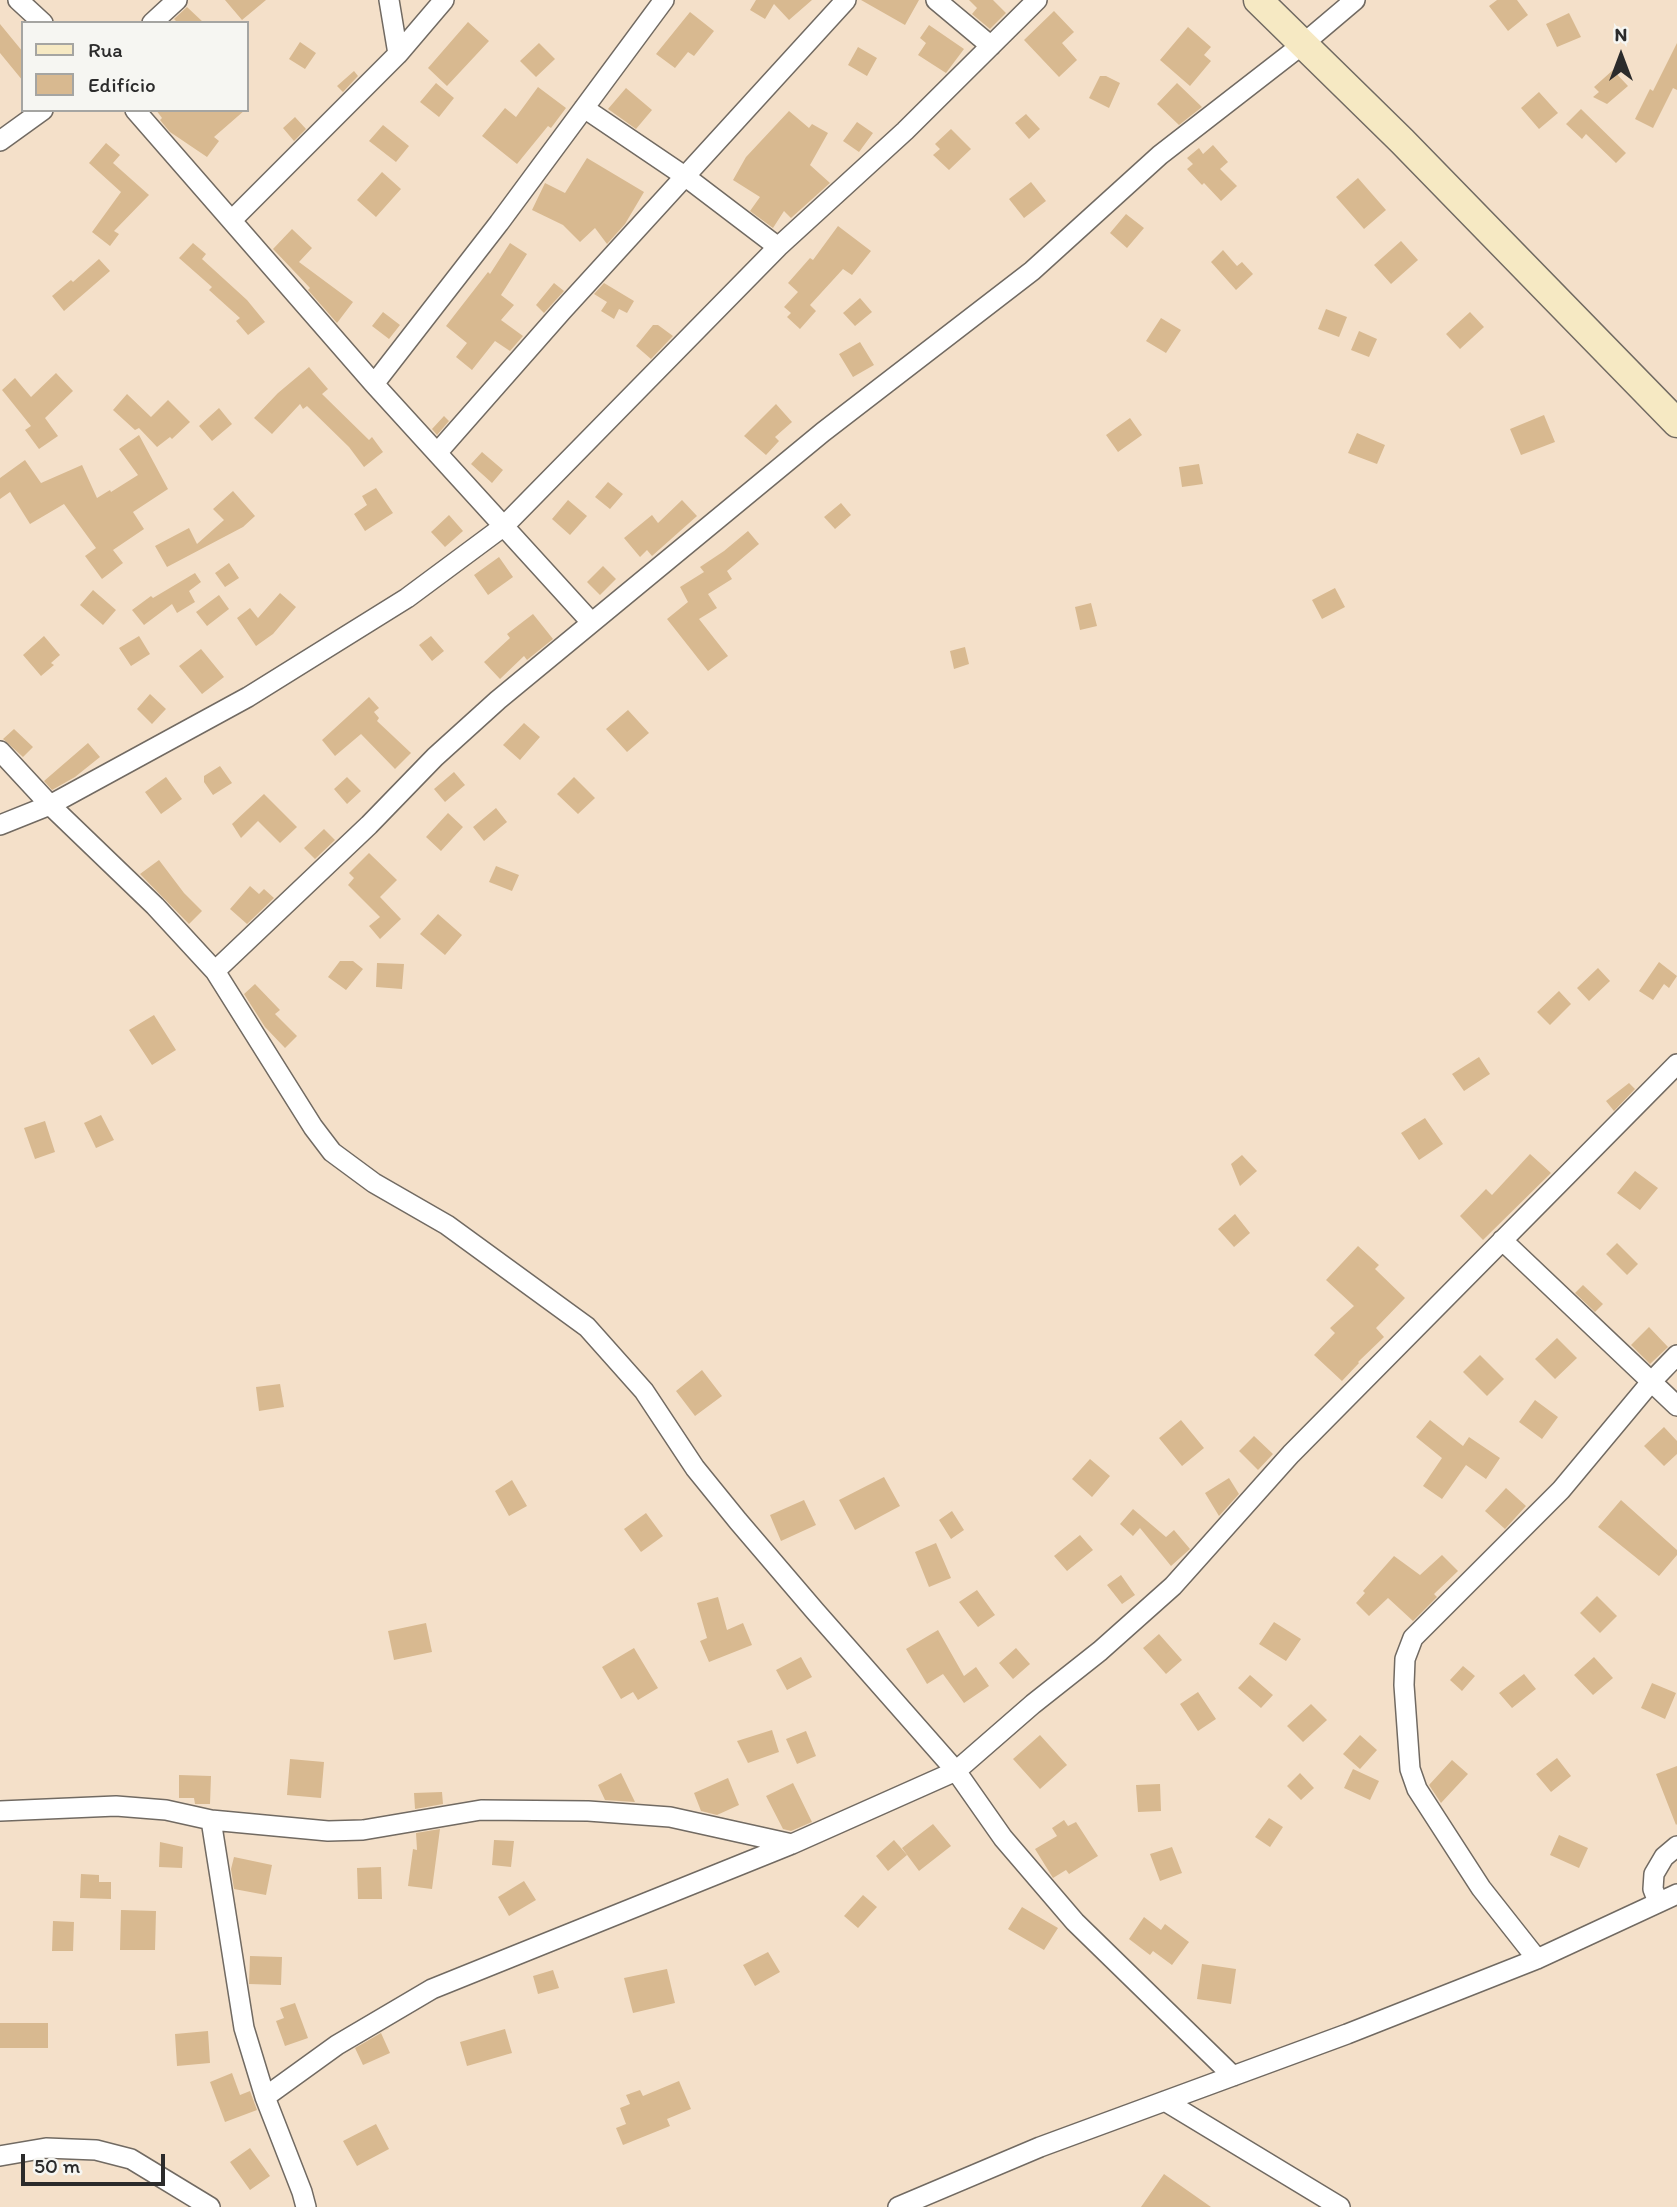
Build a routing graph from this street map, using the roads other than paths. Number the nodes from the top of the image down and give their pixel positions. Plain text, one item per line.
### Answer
1 (18, 0) edge
2 (177, 0) edge
3 (389, 0) edge
4 (444, 0) edge
5 (664, 0) edge
6 (846, 0) edge
7 (936, 0) edge
8 (1037, 0) edge
9 (1258, 0) edge
10 (1355, 0) edge
11 (41, 21) edge
12 (154, 21) edge
13 (1303, 44) junction
14 (991, 46) junction
15 (398, 54) junction
16 (584, 107) junction
17 (40, 112) edge
18 (137, 112) edge
19 (0, 141) edge
20 (686, 177) junction
21 (233, 220) junction
22 (778, 247) junction
23 (374, 384) junction
24 (1677, 423) edge
25 (437, 453) junction
26 (504, 526) junction
27 (591, 622) junction
28 (0, 751) edge
29 (50, 805) junction
30 (0, 825) edge
31 (215, 971) junction
32 (1677, 1064) edge
33 (1502, 1240) junction
34 (1677, 1355) edge
35 (1651, 1382) junction
36 (1677, 1406) edge
37 (956, 1771) junction
38 (0, 1811) edge
39 (211, 1820) junction
40 (792, 1844) junction
41 (1677, 1846) edge
42 (1677, 1894) edge
43 (1658, 1902) junction
44 (1537, 1959) junction
45 (1233, 2076) junction
46 (265, 2097) junction
47 (1165, 2101) junction
48 (0, 2156) edge
49 (210, 2207) edge
50 (306, 2207) edge
51 (898, 2207) edge
52 (1340, 2207) edge

1 - 11 street
2 - 12 street
3 - 15 street
4 - 15 street
5 - 16 street
6 - 20 street
7 - 14 street
8 - 14 street
9 - 13 street
10 - 13 street
13 - 24 street
13 - 27 street
14 - 22 street
15 - 21 street
16 - 20 street
16 - 23 street
17 - 19 street
18 - 21 street
20 - 22 street
20 - 25 street
21 - 23 street
22 - 26 street
23 - 25 street
25 - 26 street
26 - 27 street
26 - 29 street
27 - 31 street
28 - 29 street
29 - 30 street
29 - 31 street
31 - 37 street
32 - 33 street
33 - 35 street
33 - 37 street
34 - 35 street
35 - 36 street
35 - 44 street
37 - 40 street
37 - 45 street
38 - 39 street
39 - 40 street
39 - 46 street
40 - 46 street
41 - 43 street
42 - 43 street
43 - 44 street
44 - 45 street
45 - 47 street
46 - 50 street
47 - 51 street
47 - 52 street
48 - 49 street

